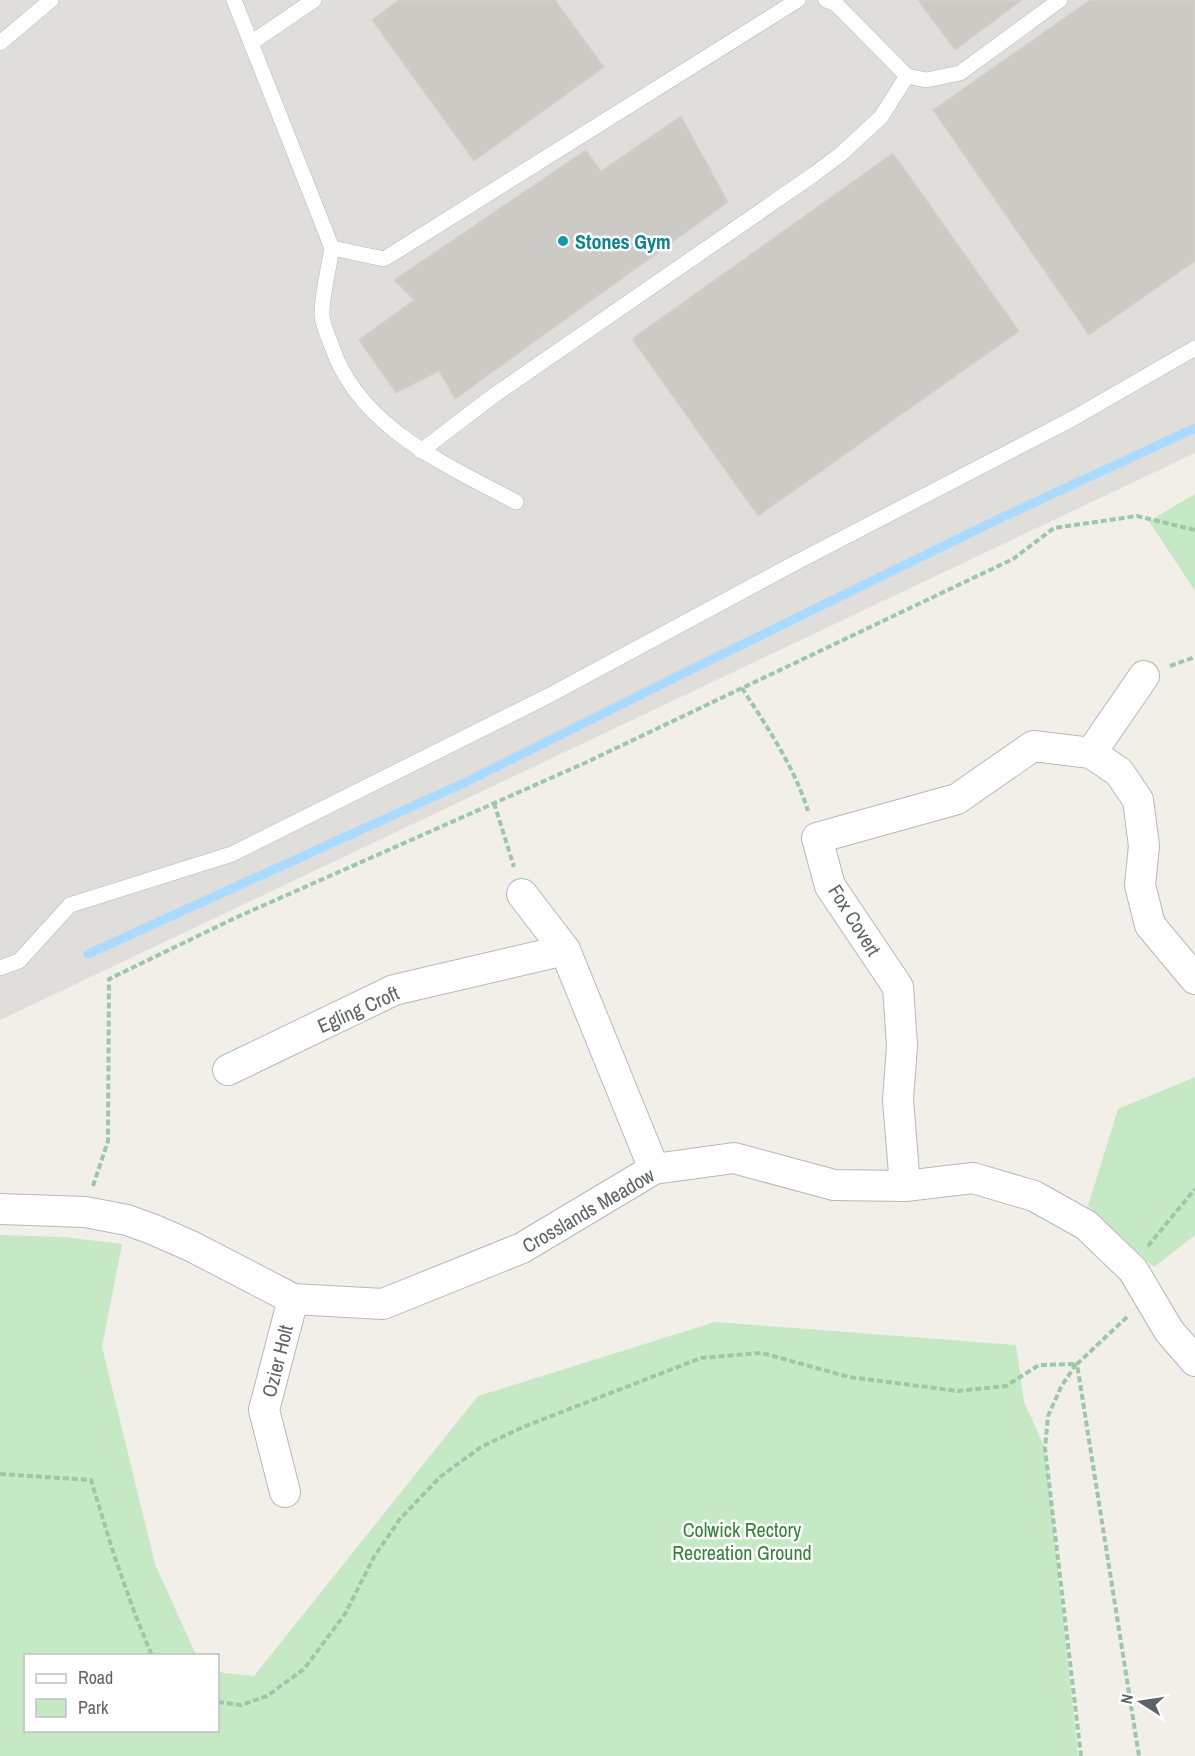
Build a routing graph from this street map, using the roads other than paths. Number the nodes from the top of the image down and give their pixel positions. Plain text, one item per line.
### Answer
1 (51, 0) edge
2 (234, 0) edge
3 (314, 0) edge
4 (798, 0) edge
5 (826, 0) edge
6 (1059, 0) edge
7 (0, 43) edge
8 (251, 43) junction
9 (907, 76) junction
10 (332, 248) junction
11 (1195, 348) edge
12 (421, 451) junction
13 (516, 502) dead end
14 (1144, 676) dead end
15 (1091, 753) junction
16 (522, 894) road end
17 (565, 950) junction
18 (0, 968) edge
19 (1195, 979) edge
20 (228, 1070) dead end
21 (654, 1169) junction
22 (905, 1186) junction
23 (0, 1209) edge
24 (292, 1299) junction
25 (1195, 1361) edge
26 (285, 1492) dead end

1 - 7 lane
2 - 8 lane
3 - 8 lane
4 - 10 lane
5 - 9 lane
6 - 9 lane
8 - 10 lane
9 - 12 lane
10 - 12 lane
11 - 18 lane
12 - 13 lane
14 - 15 street
15 - 19 street
15 - 22 street, Fox Covert
16 - 17 street
17 - 20 street, Egling Croft
17 - 21 street
21 - 22 street, Crosslands Meadow
21 - 24 street, Crosslands Meadow
22 - 25 street, Crosslands Meadow
23 - 24 street, Crosslands Meadow
24 - 26 street, Ozier Holt

